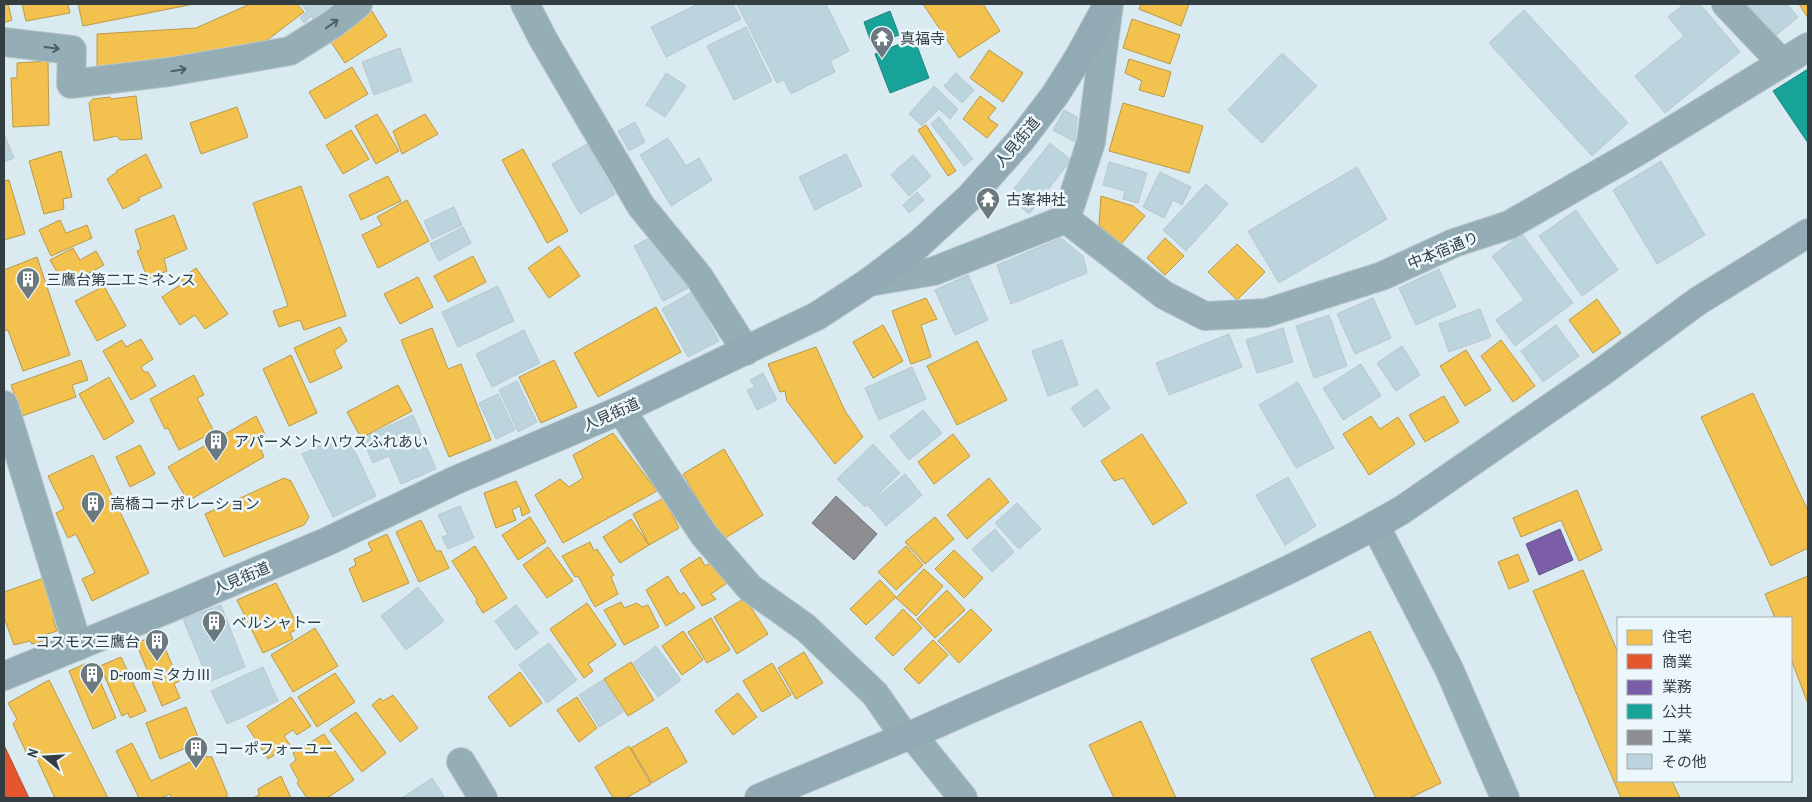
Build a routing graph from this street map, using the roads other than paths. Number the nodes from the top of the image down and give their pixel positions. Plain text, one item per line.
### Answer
1 (358, 4) edge
2 (525, 4) edge
3 (1108, 4) edge
4 (1726, 4) edge
5 (4, 42) edge
6 (1808, 47) edge
7 (1781, 62) junction
8 (1066, 219) junction
9 (1808, 233) edge
10 (869, 282) junction
11 (746, 351) junction
12 (4, 405) edge
13 (621, 410) junction
14 (1375, 525) junction
15 (78, 646) junction
16 (4, 676) edge
17 (909, 736) junction
18 (461, 762) dead end
19 (483, 798) edge
20 (759, 798) edge
21 (963, 798) edge
22 (1505, 798) edge

5 -> 1 street
2 - 11 street
3 - 8 street
3 - 10 main road, 人見街道
4 - 7 street
6 - 7 street, 中本宿通り
7 - 8 street, 中本宿通り
8 - 10 street
9 - 14 main road
10 - 11 main road, 人見街道
11 - 13 main road, 人見街道
12 - 15 street
13 - 15 main road, 人見街道
13 - 17 street
14 - 17 main road
14 - 22 street
15 - 16 main road, 人見街道
17 - 20 main road
17 - 21 street
18 - 19 street

